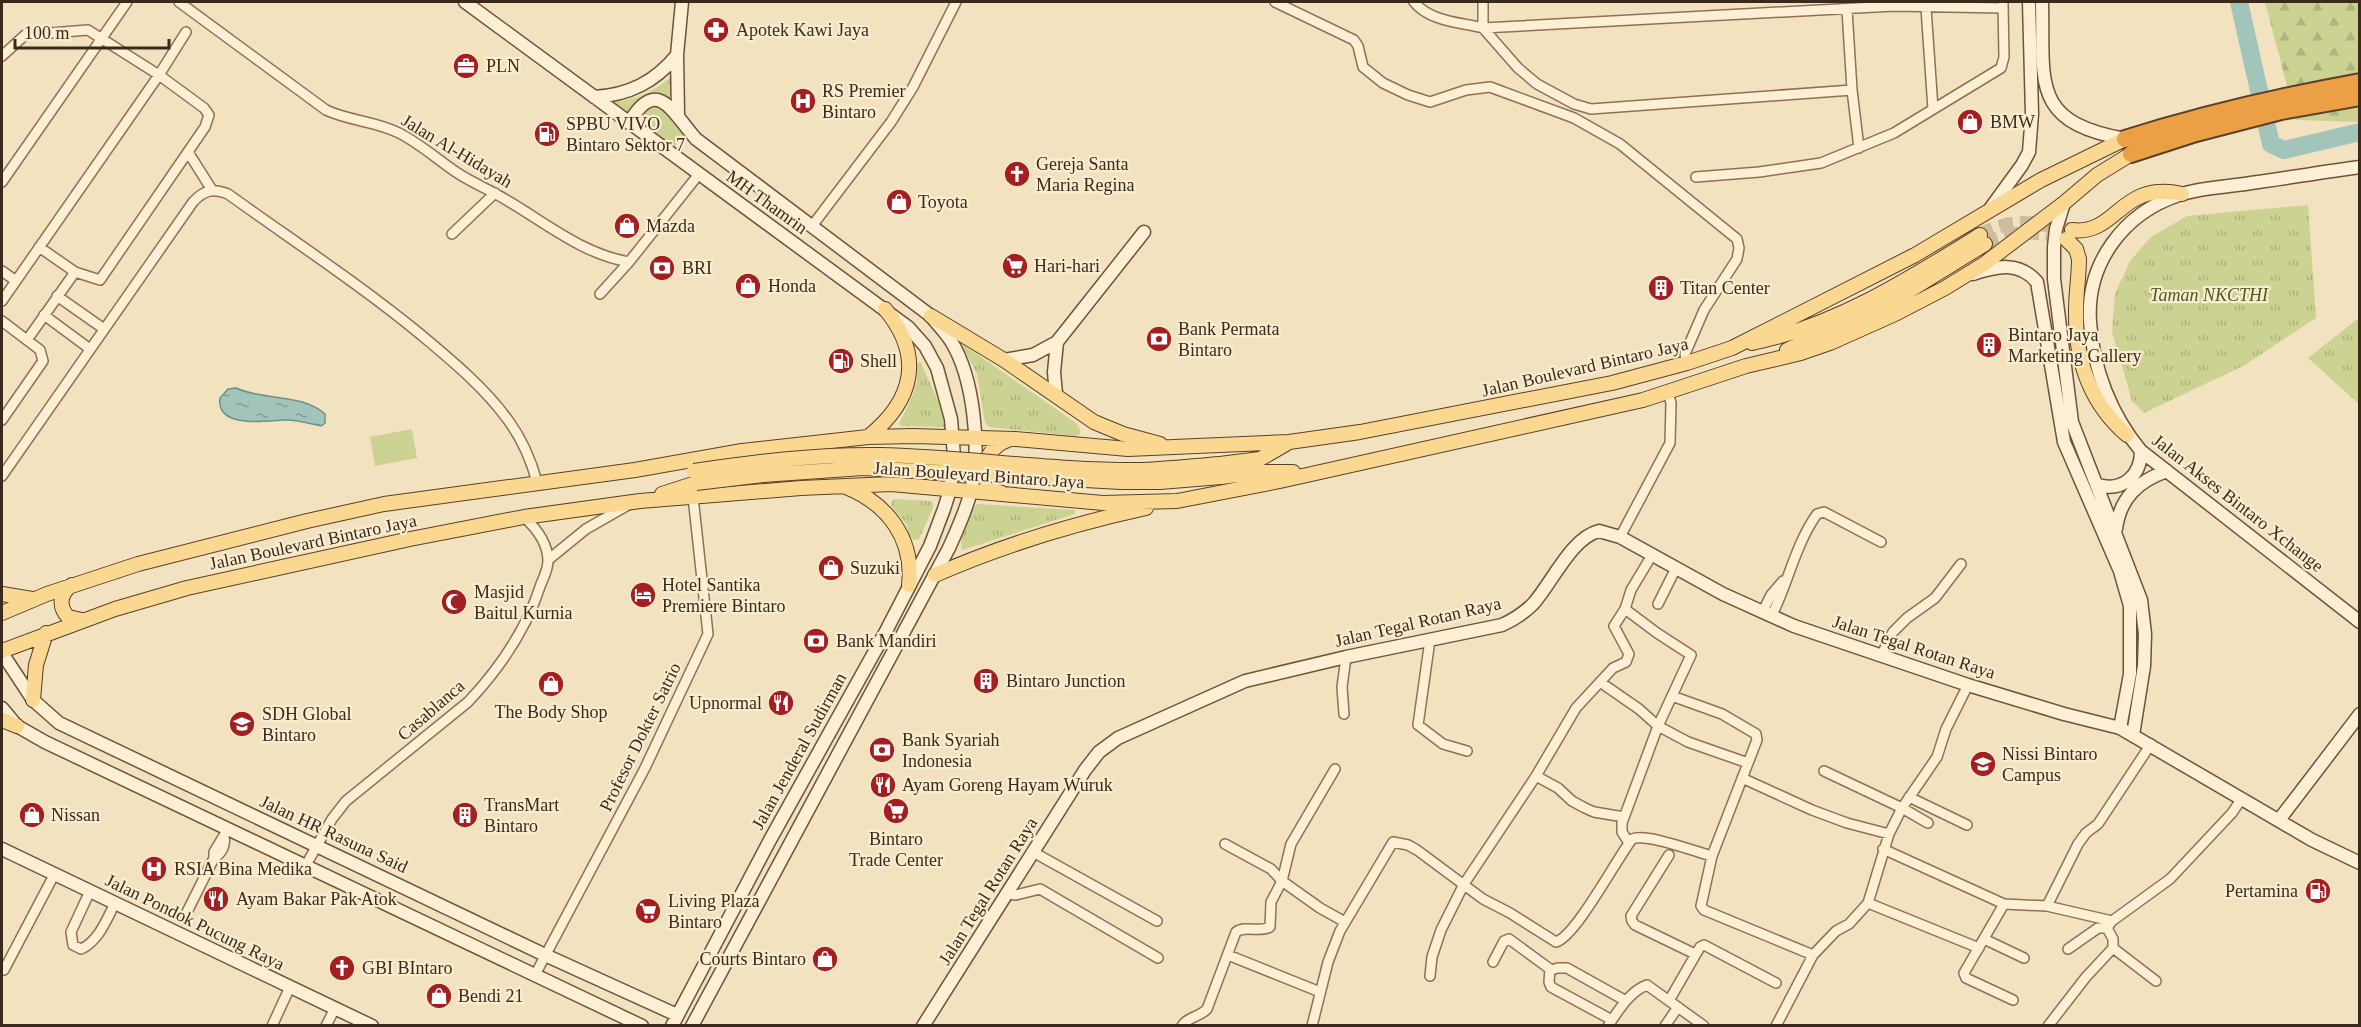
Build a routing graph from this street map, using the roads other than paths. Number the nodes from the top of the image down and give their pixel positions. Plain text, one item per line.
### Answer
1 (127, 2) edge
2 (179, 2) edge
3 (465, 2) edge
4 (682, 2) edge
5 (956, 2) edge
6 (1414, 2) edge
7 (1483, 2) edge
8 (2030, 2) edge
9 (2042, 2) edge
10 (1281, 3) edge
11 (1893, 4) edge
12 (2003, 5) edge
13 (1926, 8) junction
14 (1847, 10) junction
15 (1483, 28) junction
16 (186, 32) dead end
17 (101, 38) junction
18 (677, 55) junction
19 (2, 56) edge
20 (159, 75) junction
21 (2360, 82) edge
22 (1852, 90) junction
23 (594, 97) junction
24 (2360, 97) edge
25 (2280, 104) junction
26 (1933, 109) junction
27 (678, 114) junction
28 (629, 123) junction
29 (2128, 146) junction
30 (1859, 148) junction
31 (188, 152) junction
32 (2360, 167) edge
33 (699, 174) junction
34 (1696, 177) dead end
35 (2, 182) edge
36 (212, 190) junction
37 (495, 193) junction
38 (2182, 194) junction
39 (2064, 203) junction
40 (1989, 210) junction
41 (812, 226) junction
42 (1144, 232) dead end
43 (452, 234) dead end
44 (39, 247) junction
45 (629, 262) junction
46 (2, 271) edge
47 (75, 272) junction
48 (1967, 275) junction
49 (2054, 279) junction
50 (16, 281) junction
51 (2037, 282) junction
52 (600, 294) dead end
53 (57, 296) junction
54 (2, 301) edge
55 (885, 309) junction
56 (44, 315) junction
57 (931, 315) junction
58 (2, 321) edge
59 (104, 329) junction
60 (27, 340) junction
61 (1057, 342) junction
62 (1732, 348) junction
63 (90, 349) junction
64 (1004, 360) junction
65 (1687, 363) junction
66 (1746, 366) junction
67 (1668, 393) junction
68 (1056, 394) junction
69 (2, 420) edge
70 (2127, 435) junction
71 (913, 436) junction
72 (952, 436) junction
73 (868, 437) junction
74 (974, 437) junction
75 (1015, 439) junction
76 (1289, 442) junction
77 (1177, 447) junction
78 (2141, 451) junction
79 (635, 470) junction
80 (1221, 470) junction
81 (2167, 471) junction
82 (1313, 473) junction
83 (2, 476) edge
84 (537, 482) junction
85 (694, 484) junction
86 (840, 485) junction
87 (2098, 485) junction
88 (916, 486) junction
89 (950, 490) junction
90 (971, 491) junction
91 (1007, 495) junction
92 (638, 501) junction
93 (1178, 501) junction
94 (524, 517) junction
95 (2110, 533) junction
96 (1620, 537) junction
97 (1881, 542) dead end
98 (1652, 555) junction
99 (548, 560) junction
100 (1960, 564) dead end
101 (1676, 568) junction
102 (935, 575) junction
103 (73, 585) junction
104 (909, 585) junction
105 (2, 594) edge
106 (33, 599) junction
107 (1658, 604) dead end
108 (1625, 609) junction
109 (2, 613) edge
110 (1767, 615) junction
111 (84, 620) junction
112 (2360, 622) edge
113 (46, 633) junction
114 (1430, 640) junction
115 (2, 652) edge
116 (1881, 656) junction
117 (1346, 657) junction
118 (1600, 682) junction
119 (1968, 685) junction
120 (1672, 696) junction
121 (33, 700) junction
122 (2, 708) edge
123 (1344, 714) dead end
124 (2360, 714) edge
125 (2, 720) edge
126 (17, 726) junction
127 (1658, 726) junction
128 (2120, 728) junction
129 (2133, 735) junction
130 (2151, 744) junction
131 (1467, 751) dead end
132 (1748, 763) junction
133 (150, 767) junction
134 (1335, 769) dead end
135 (1824, 771) dead end
136 (1536, 776) junction
137 (1742, 778) junction
138 (140, 786) junction
139 (1909, 797) junction
140 (2242, 798) junction
141 (1902, 808) junction
142 (1624, 817) junction
143 (2279, 820) junction
144 (1928, 823) dead end
145 (1967, 825) dead end
146 (226, 832) junction
147 (1888, 834) junction
148 (1226, 843) dead end
149 (1629, 843) junction
150 (317, 846) junction
151 (2, 849) edge
152 (1883, 849) junction
153 (1033, 852) junction
154 (1669, 855) dead end
155 (1712, 856) junction
156 (2360, 862) edge
157 (306, 865) junction
158 (54, 874) junction
159 (1282, 881) junction
160 (1464, 884) junction
161 (90, 891) junction
162 (1007, 894) junction
163 (115, 903) junction
164 (1868, 903) junction
165 (736, 904) junction
166 (2004, 904) junction
167 (2047, 906) junction
168 (187, 912) dead end
169 (752, 912) junction
170 (728, 920) junction
171 (1157, 921) dead end
172 (1345, 922) junction
173 (2110, 924) junction
174 (743, 930) junction
175 (1981, 943) junction
176 (2113, 948) junction
177 (2068, 949) dead end
178 (1695, 954) junction
179 (545, 955) junction
180 (1228, 955) junction
181 (1813, 955) junction
182 (1158, 958) dead end
183 (2024, 958) dead end
184 (1493, 962) dead end
185 (4, 970) dead end
186 (1551, 970) junction
187 (535, 975) junction
188 (1430, 976) dead end
189 (2156, 981) dead end
190 (1776, 983) dead end
191 (290, 987) junction
192 (1320, 992) junction
193 (1670, 999) junction
194 (2013, 1000) dead end
195 (1626, 1001) junction
196 (1678, 1007) junction
197 (335, 1008) junction
198 (675, 1020) edge
199 (1610, 1023) edge
200 (929, 1024) edge
201 (272, 1026) edge
202 (326, 1026) edge
203 (372, 1026) edge
204 (642, 1026) edge
205 (692, 1026) edge
206 (1182, 1026) edge
207 (1312, 1026) edge
208 (1665, 1026) edge
209 (1704, 1026) edge
210 (1776, 1026) edge
211 (2048, 1026) edge

1 - 17 street
2 - 37 street, Jalan Al-Hidayah
3 - 23 main road, MH Thamrin
4 - 18 main road
5 - 41 street
6 - 15 street
7 - 15 street
8 - 40 main road
9 - 29 main road
10 - 65 street
11 - 13 street
11 - 14 street
12 - 13 street
12 - 26 street
13 - 26 street
14 - 15 street
14 - 22 street
15 - 22 street
16 - 20 street
17 - 19 street
17 - 20 street
17 - 35 street
18 - 23 main road
18 - 27 main road
20 - 31 street
20 - 44 street
21 - 25 highway
22 - 30 street
23 - 28 main road, MH Thamrin
24 - 25 highway
25 - 29 highway
26 - 30 street
27 - 28 main road
27 - 41 main road, MH Thamrin
28 - 33 main road, MH Thamrin
29 - 39 main road, Jalan Boulevard Bintaro Jaya
29 - 40 main road, Jalan Boulevard Bintaro Jaya
30 - 34 street
31 - 36 street
31 - 47 street
32 - 38 main road, Jalan Akses Bintaro Xchange
33 - 45 street
33 - 55 main road, MH Thamrin
36 - 59 street
36 - 84 street
37 - 43 street
37 - 45 street, Jalan Al-Hidayah
38 - 70 main road, Jalan Akses Bintaro Xchange
38 - 70 main road
39 - 48 main road, Jalan Boulevard Bintaro Jaya
39 - 49 main road
40 - 62 main road, Jalan Boulevard Bintaro Jaya
41 - 57 main road, MH Thamrin
42 - 61 main road
44 - 47 street
44 - 50 street
45 - 52 street
46 - 50 street
47 - 53 street
48 - 51 main road
48 - 66 main road, Jalan Boulevard Bintaro Jaya
49 - 51 main road
49 - 87 main road
50 - 54 street
51 - 95 main road
53 - 56 street
53 - 59 street
55 - 72 main road, MH Thamrin
55 - 73 main road
56 - 60 street
56 - 63 street
57 - 64 main road
57 - 74 main road, MH Thamrin
58 - 60 street
59 - 63 street
60 - 69 street
61 - 64 main road
61 - 68 main road
62 - 65 main road, Jalan Boulevard Bintaro Jaya
62 - 66 main road
63 - 83 street
64 - 68 main road
65 - 76 main road, Jalan Boulevard Bintaro Jaya
66 - 67 main road, Jalan Boulevard Bintaro Jaya
67 - 82 main road, Jalan Boulevard Bintaro Jaya
67 - 96 street
68 - 77 main road
70 - 78 main road, Jalan Akses Bintaro Xchange
71 - 72 main road, Jalan Boulevard Bintaro Jaya
71 - 73 main road, Jalan Boulevard Bintaro Jaya
71 - 88 main road
72 - 74 main road, Jalan Boulevard Bintaro Jaya
72 - 89 main road, MH Thamrin
73 - 79 main road, Jalan Boulevard Bintaro Jaya
74 - 75 main road, Jalan Boulevard Bintaro Jaya
74 - 90 main road, MH Thamrin
75 - 77 main road, Jalan Boulevard Bintaro Jaya
75 - 91 main road
76 - 77 main road, Jalan Boulevard Bintaro Jaya
76 - 80 main road, Jalan Boulevard Bintaro Jaya
78 - 81 main road, Jalan Akses Bintaro Xchange
78 - 87 main road
79 - 84 main road, Jalan Boulevard Bintaro Jaya
79 - 85 main road, Jalan Boulevard Bintaro Jaya
80 - 82 main road, Jalan Boulevard Bintaro Jaya
80 - 85 main road, Jalan Boulevard Bintaro Jaya, bridge
81 - 95 main road
81 - 112 main road, Jalan Akses Bintaro Xchange
82 - 93 main road, Jalan Boulevard Bintaro Jaya
84 - 103 main road, Jalan Boulevard Bintaro Jaya
85 - 86 main road, Jalan Boulevard Bintaro Jaya
85 - 92 main road, Jalan Boulevard Bintaro Jaya
85 - 179 street, Profesor Dokter Satrio
86 - 88 main road, Jalan Boulevard Bintaro Jaya
86 - 104 main road
87 - 95 main road
88 - 89 main road, Jalan Boulevard Bintaro Jaya
89 - 90 main road, Jalan Boulevard Bintaro Jaya
89 - 104 main road, Jalan Jenderal Sudirman
90 - 91 main road, Jalan Boulevard Bintaro Jaya
90 - 102 main road, Jalan Jenderal Sudirman
91 - 93 main road, Jalan Boulevard Bintaro Jaya
92 - 94 main road, Jalan Boulevard Bintaro Jaya
92 - 99 street
93 - 102 main road
94 - 99 street
94 - 111 main road, Jalan Boulevard Bintaro Jaya
95 - 128 main road
95 - 129 main road
96 - 98 main road, Jalan Tegal Rotan Raya
96 - 114 main road, Jalan Tegal Rotan Raya
97 - 110 street
98 - 101 main road, Jalan Tegal Rotan Raya
98 - 108 street
99 - 150 street, Casablanca
100 - 116 street
101 - 107 street
101 - 110 main road, Jalan Tegal Rotan Raya
102 - 169 main road, Jalan Jenderal Sudirman
103 - 106 main road, Jalan Boulevard Bintaro Jaya
103 - 111 main road
104 - 165 main road, Jalan Jenderal Sudirman
105 - 106 main road
106 - 109 main road, Jalan Boulevard Bintaro Jaya
108 - 118 street
108 - 120 street
110 - 116 main road, Jalan Tegal Rotan Raya
111 - 113 main road, Jalan Boulevard Bintaro Jaya
113 - 115 main road, Jalan Boulevard Bintaro Jaya
113 - 121 main road
114 - 117 main road, Jalan Tegal Rotan Raya
114 - 131 street
115 - 121 main road, Jalan HR Rasuna Said
116 - 119 main road, Jalan Tegal Rotan Raya
117 - 123 street
117 - 153 main road, Jalan Tegal Rotan Raya
118 - 127 street
118 - 136 street
119 - 128 main road, Jalan Tegal Rotan Raya
119 - 139 street
120 - 127 street
120 - 132 street
121 - 133 main road, Jalan HR Rasuna Said
122 - 126 main road
124 - 143 main road
125 - 126 main road
126 - 138 main road
127 - 132 street
127 - 142 street
128 - 129 main road, Jalan Tegal Rotan Raya
129 - 130 main road, Jalan Tegal Rotan Raya
130 - 140 main road, Jalan Tegal Rotan Raya
130 - 167 street
132 - 137 street
133 - 138 main road
133 - 150 main road, Jalan HR Rasuna Said
134 - 159 street
135 - 141 street
136 - 142 street
136 - 160 street
137 - 147 street
137 - 155 street
138 - 146 main road
139 - 141 street
139 - 145 street
140 - 143 main road, Jalan Tegal Rotan Raya
140 - 173 street
141 - 144 street
141 - 147 street
142 - 149 street
143 - 156 main road, Jalan Tegal Rotan Raya
146 - 157 main road
146 - 168 street
147 - 152 street
148 - 159 street
149 - 155 street
149 - 160 street
150 - 157 street, Casablanca
150 - 179 main road, Jalan HR Rasuna Said
151 - 158 main road, Jalan Pondok Pucung Raya
152 - 164 street
152 - 166 street
153 - 162 main road, Jalan Tegal Rotan Raya
153 - 171 street
154 - 178 street
155 - 181 street
157 - 187 main road
158 - 161 main road, Jalan Pondok Pucung Raya
158 - 185 street
159 - 172 street
159 - 180 street
160 - 172 street
160 - 188 street
161 - 163 main road, Jalan Pondok Pucung Raya
161 - 163 street
162 - 182 street
162 - 200 main road, Jalan Tegal Rotan Raya
163 - 191 main road, Jalan Pondok Pucung Raya
164 - 175 street
164 - 181 street
165 - 169 main road
165 - 170 main road, Jalan Jenderal Sudirman
166 - 167 street
166 - 175 street
167 - 173 street
169 - 174 main road, Jalan Jenderal Sudirman
170 - 174 main road
170 - 198 main road, Jalan Jenderal Sudirman
172 - 192 street
173 - 176 street
173 - 177 street
174 - 205 main road, Jalan Jenderal Sudirman
175 - 183 street
175 - 194 street
176 - 189 street
176 - 211 street
178 - 190 street
178 - 193 street
179 - 187 street, Profesor Dokter Satrio
179 - 198 main road, Jalan HR Rasuna Said
180 - 192 street
180 - 206 street
181 - 210 street
184 - 186 street
186 - 195 street
186 - 199 street
187 - 204 main road
191 - 197 main road, Jalan Pondok Pucung Raya
191 - 201 street
192 - 207 street
193 - 195 street
193 - 196 street
195 - 199 street
196 - 208 street
196 - 209 street
197 - 202 street
197 - 203 main road, Jalan Pondok Pucung Raya

